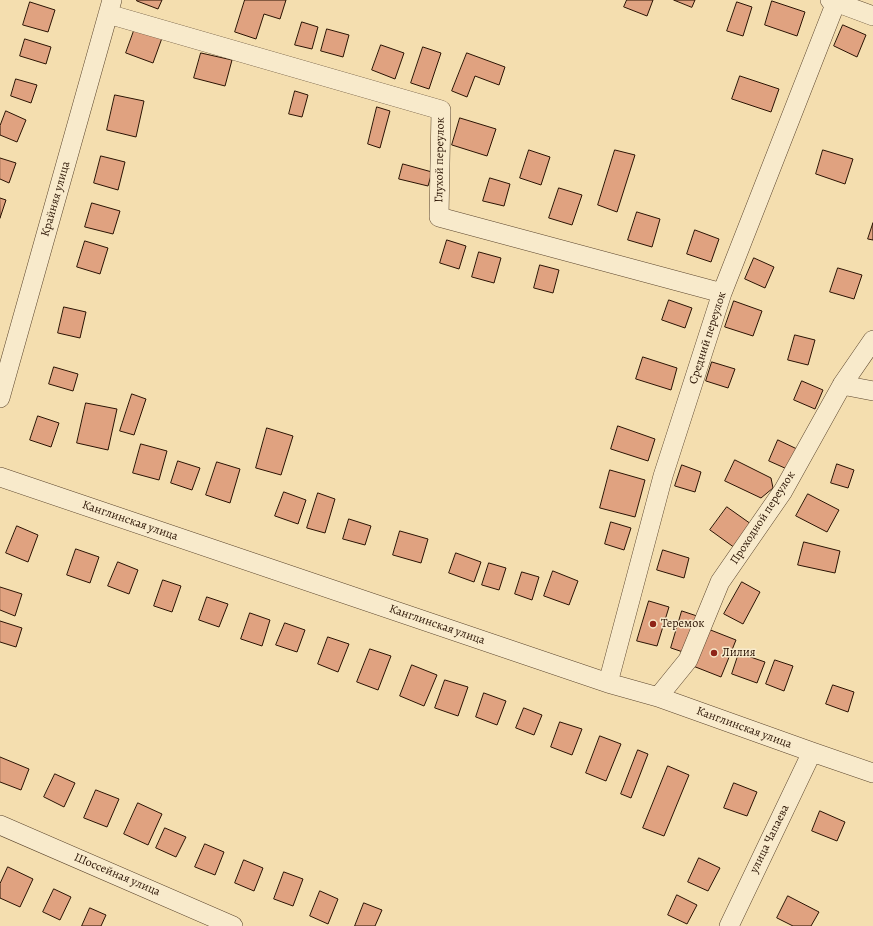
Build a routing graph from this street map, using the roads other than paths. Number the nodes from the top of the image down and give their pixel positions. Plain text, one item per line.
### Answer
1 (833, 1) edge
2 (110, 7) edge
3 (873, 16) edge
4 (722, 293) junction
5 (873, 340) edge
6 (842, 385) junction
7 (873, 391) edge
8 (0, 398) edge
9 (0, 477) edge
10 (608, 683) junction
11 (658, 697) junction
12 (812, 752) junction
13 (873, 773) edge
14 (0, 825) edge
15 (233, 926) edge
16 (729, 926) edge

1 - 3 street
1 - 4 street, Средний переулок
2 - 4 street, Глухой переулок
2 - 8 street, Крайняя улица
4 - 10 street, Средний переулок
5 - 6 street, Проходной переулок
6 - 7 street
6 - 11 street, Проходной переулок
9 - 10 street, Канглинская улица
10 - 11 street, Канглинская улица
11 - 12 street, Канглинская улица
12 - 13 street, Канглинская улица
12 - 16 street, улица Чапаева
14 - 15 street, Шоссейная улица

